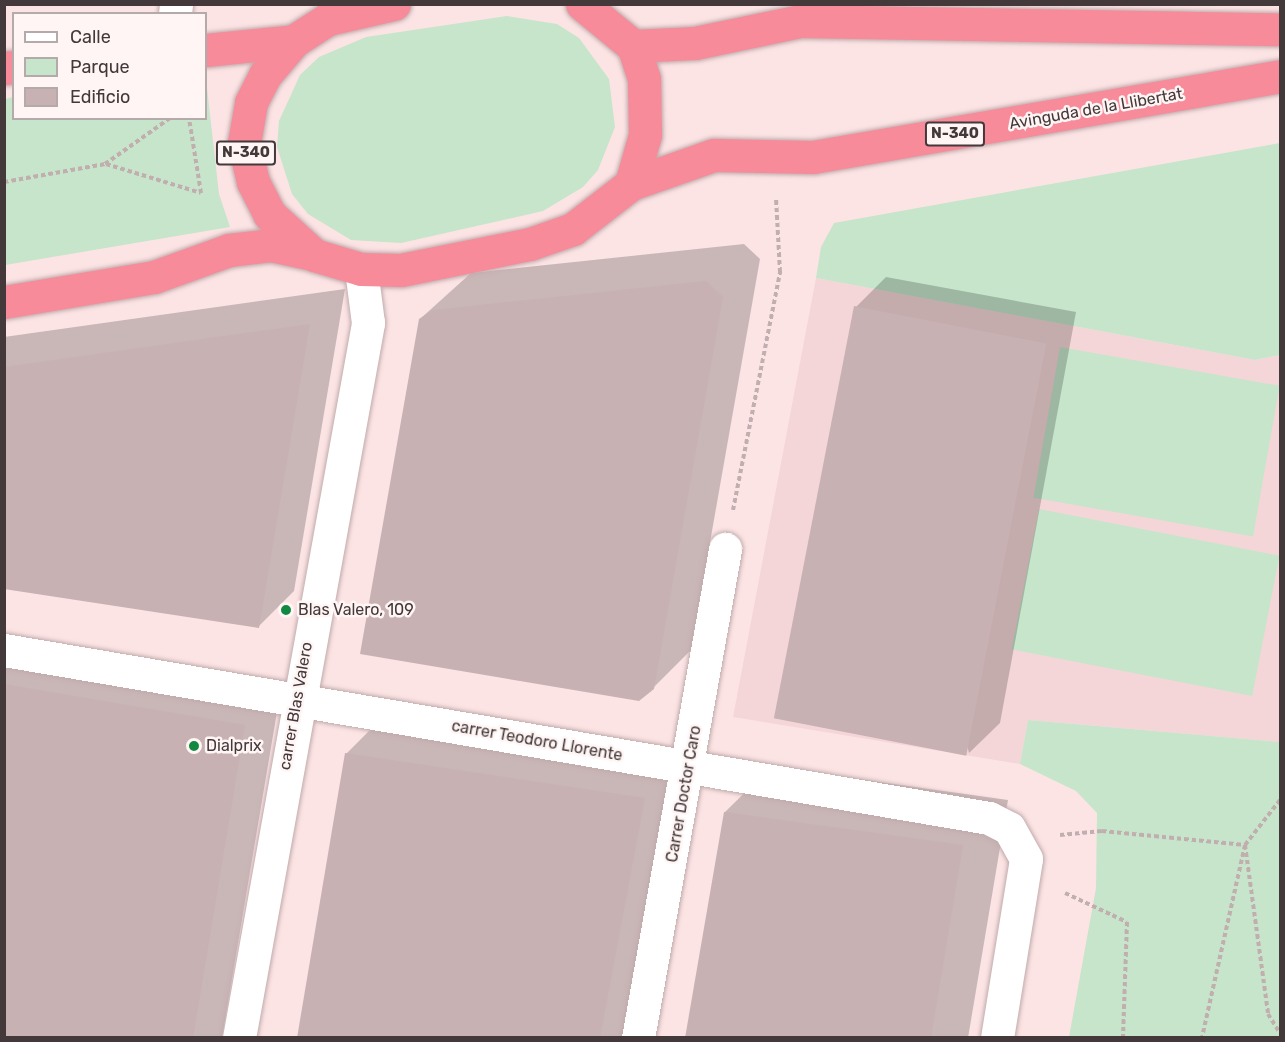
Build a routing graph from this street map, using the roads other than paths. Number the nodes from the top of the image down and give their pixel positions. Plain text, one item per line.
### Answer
1 (394, 4) edge
2 (582, 4) edge
3 (952, 4) edge
4 (996, 25) junction
5 (1279, 29) edge
6 (294, 41) junction
7 (633, 46) junction
8 (207, 50) edge
9 (1281, 76) edge
10 (631, 184) junction
11 (314, 255) junction
12 (361, 269) junction
13 (4, 302) edge
14 (725, 549) road end
15 (4, 650) edge
16 (299, 697) junction
17 (689, 768) junction
18 (239, 1038) edge
19 (638, 1038) edge
20 (997, 1038) edge

1 - 6 highway, N-340
2 - 7 highway
3 - 4 highway
4 - 5 highway
4 - 7 highway
6 - 8 highway, N-340
6 - 11 highway, N-340
7 - 10 highway
9 - 10 highway, Avinguda de la Llibertat / N-340
10 - 12 highway, N-340
11 - 12 highway, N-340
11 - 13 highway, N-340
12 - 16 street, carrer Blas Valero
14 - 17 street, Carrer Doctor Caro
15 - 16 street, carrer Teodoro Llorente
16 - 17 street, carrer Teodoro Llorente
16 - 18 street, carrer Blas Valero
17 - 19 street, Carrer Doctor Caro
17 - 20 street, carrer Teodoro Llorente

